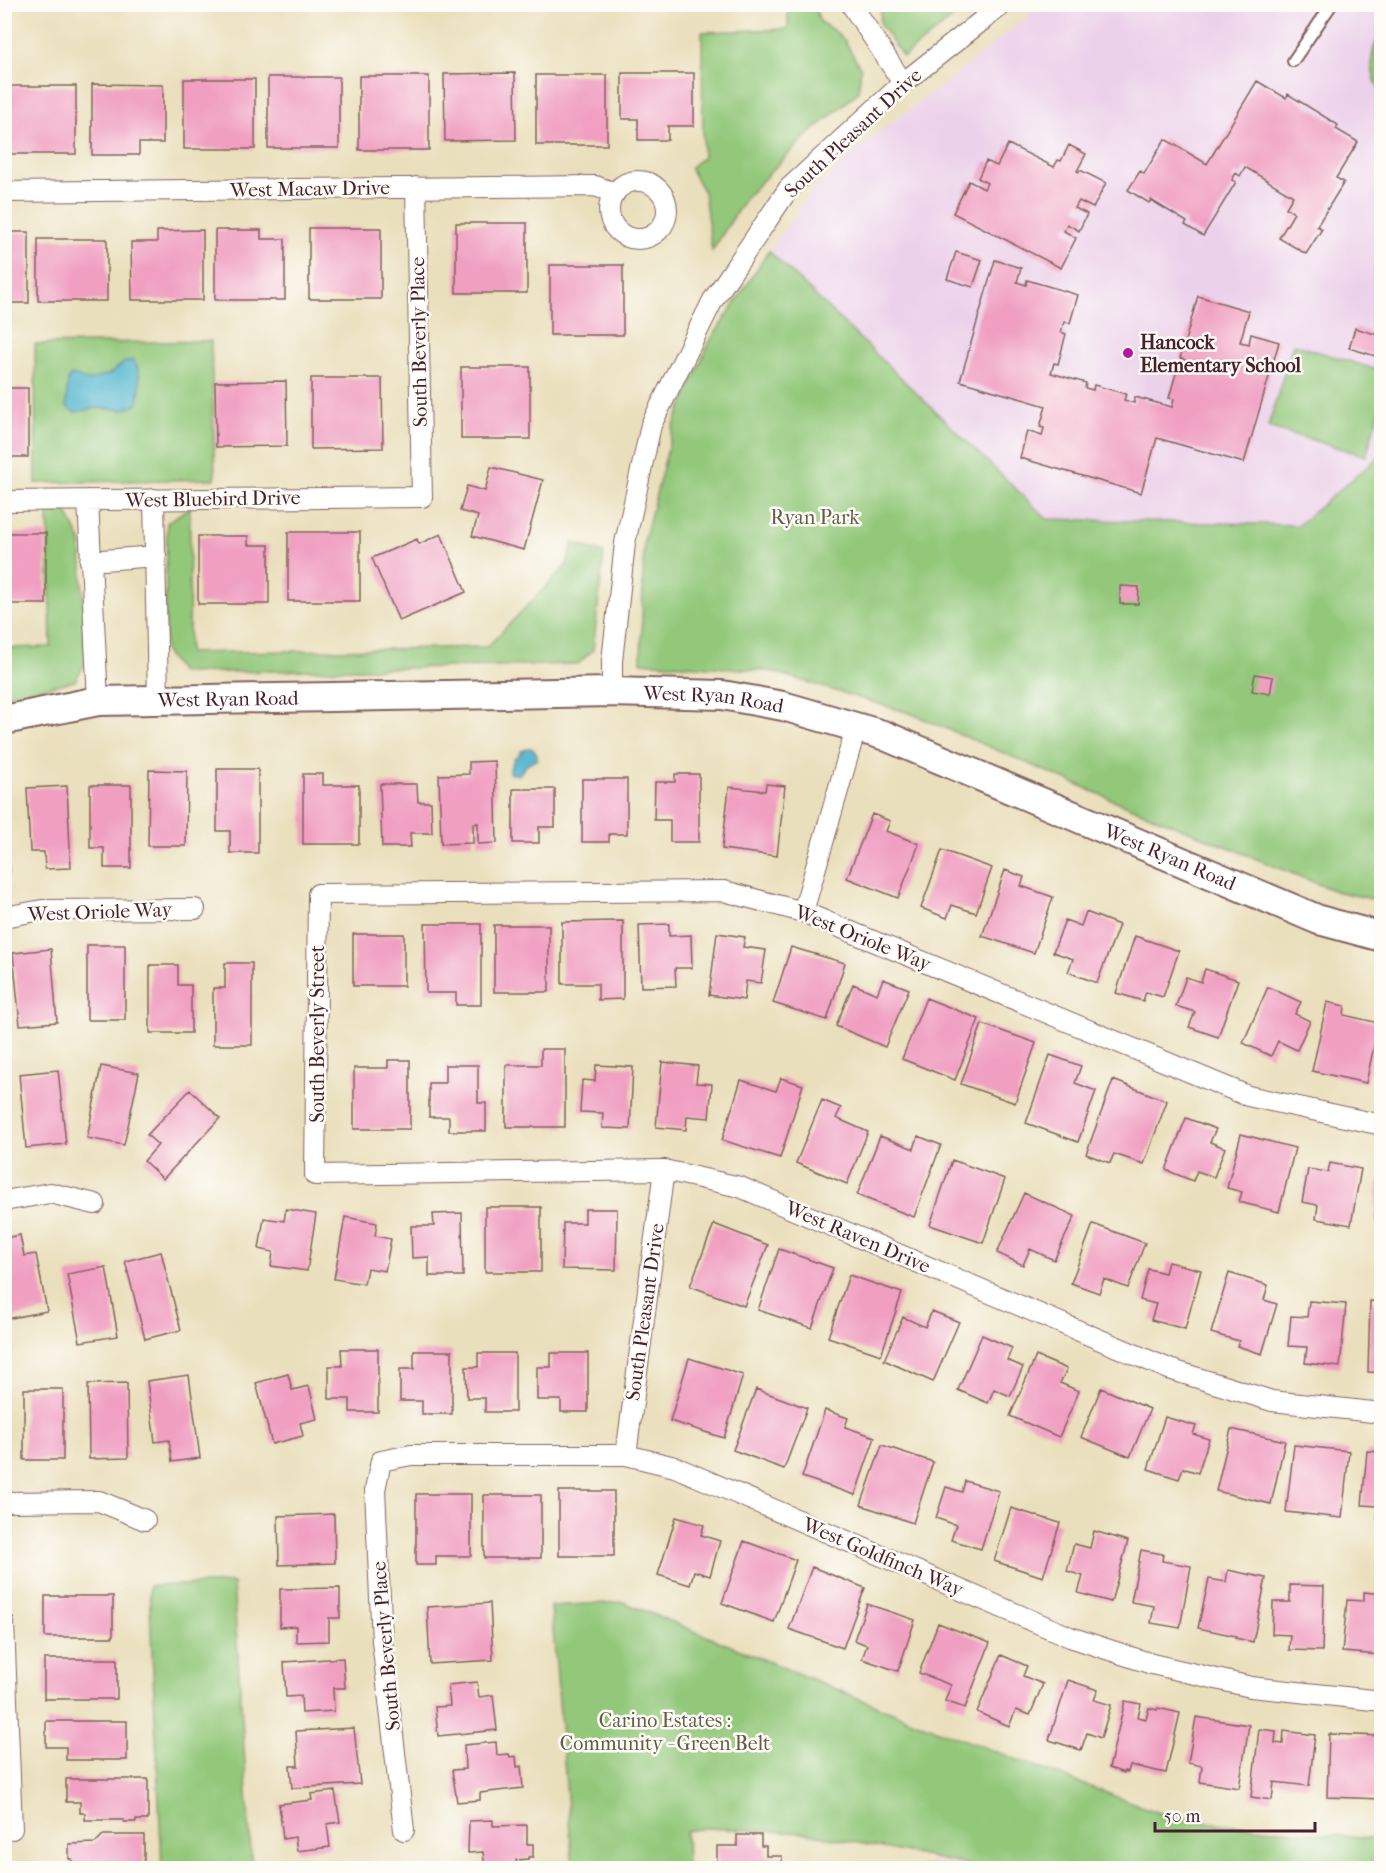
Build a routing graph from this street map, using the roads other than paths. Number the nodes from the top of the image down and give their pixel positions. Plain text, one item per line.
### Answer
1 (851, 4) edge
2 (1003, 4) edge
3 (1332, 4) edge
4 (1293, 61) dead end
5 (903, 83) junction
6 (416, 187) junction
7 (4, 192) edge
8 (615, 193) dead end
9 (422, 497) joint
10 (154, 499) junction
11 (88, 500) junction
12 (4, 501) edge
13 (156, 556) junction
14 (90, 561) junction
15 (612, 692) junction
16 (158, 699) junction
17 (98, 701) junction
18 (4, 720) edge
19 (856, 728) junction
20 (318, 894) joint
21 (195, 909) dead end
22 (803, 912) junction
23 (4, 917) edge
24 (1382, 937) edge
25 (1382, 1125) edge
26 (664, 1170) junction
27 (315, 1175) joint
28 (4, 1201) edge
29 (95, 1204) dead end
30 (1382, 1413) edge
31 (626, 1455) junction
32 (381, 1461) joint
33 (4, 1502) edge
34 (145, 1520) dead end
35 (4, 1623) edge
36 (1382, 1701) edge
37 (12, 1829) dead end
38 (404, 1830) dead end

1 - 5 street
2 - 5 street, South Pleasant Drive
3 - 4 lane
5 - 15 street, South Pleasant Drive
6 - 7 street, West Macaw Drive
6 - 8 street, West Macaw Drive
6 - 9 street, South Beverly Place
9 - 10 street, West Bluebird Drive
10 - 11 street, West Bluebird Drive
10 - 13 street
11 - 12 street, West Bluebird Drive
11 - 14 street
13 - 14 street
13 - 16 street
14 - 17 street
15 - 16 street, West Ryan Road
15 - 19 street, West Ryan Road
16 - 17 street, West Ryan Road
17 - 18 street, West Ryan Road
19 - 22 street
19 - 24 street, West Ryan Road
20 - 22 street, West Oriole Way
20 - 27 street, South Beverly Street
21 - 23 street, West Oriole Way
22 - 25 street, West Oriole Way
26 - 27 street, West Raven Drive
26 - 30 street, West Raven Drive
26 - 31 street, South Pleasant Drive
28 - 29 street
31 - 32 street, West Goldfinch Way
31 - 36 street, West Goldfinch Way
32 - 38 street, South Beverly Place
33 - 34 street
35 - 37 street

